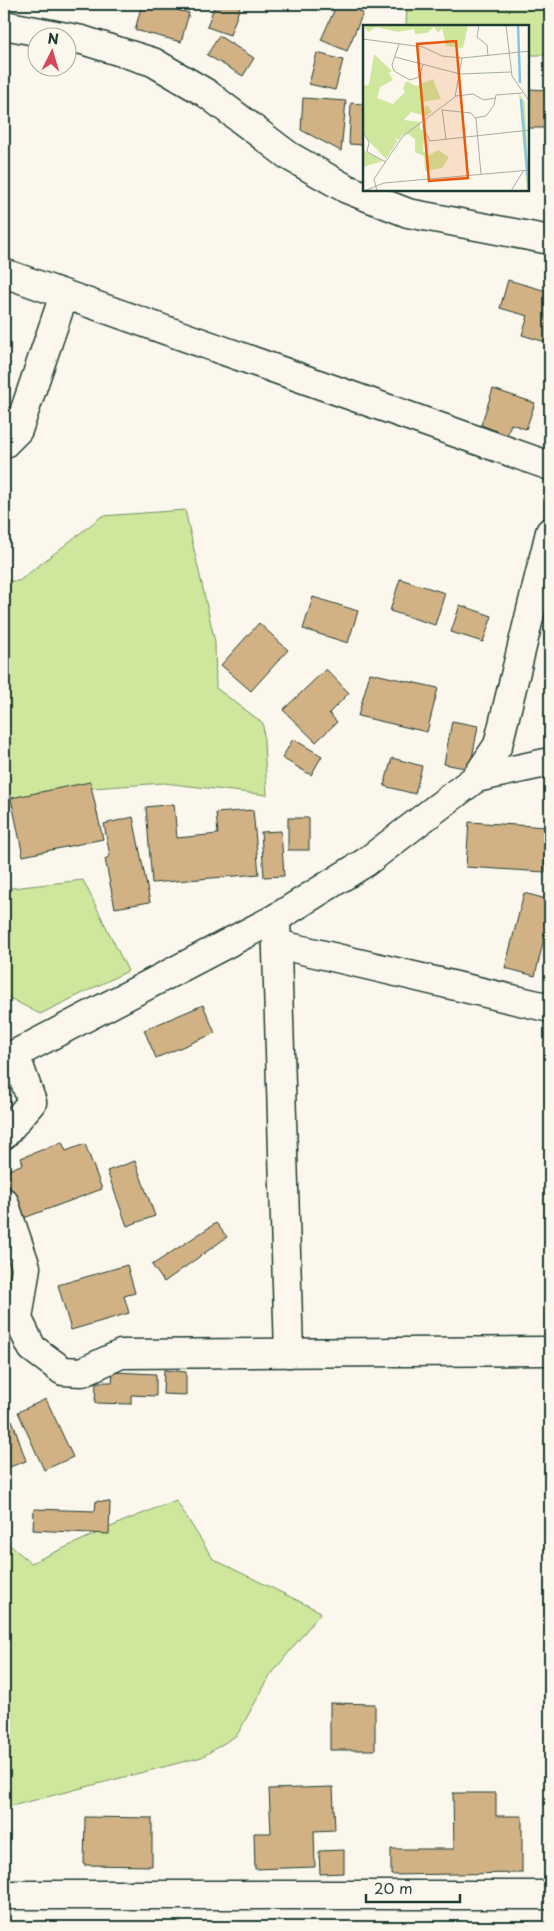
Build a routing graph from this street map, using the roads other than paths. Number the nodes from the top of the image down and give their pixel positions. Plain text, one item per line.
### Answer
1 (4, 25) edge
2 (550, 240) edge
3 (4, 273) edge
4 (64, 295) junction
5 (4, 444) edge
6 (550, 466) edge
7 (550, 532) edge
8 (550, 762) edge
9 (476, 778) junction
10 (276, 931) junction
11 (550, 1008) edge
12 (10, 1057) edge
13 (4, 1135) edge
14 (4, 1202) edge
15 (550, 1351) edge
16 (289, 1353) junction
17 (4, 1895) edge
18 (550, 1895) edge

1 - 2 street
3 - 4 street
4 - 5 street
4 - 6 street
7 - 9 street
8 - 9 street
9 - 10 street
10 - 11 street
10 - 12 street
10 - 16 street
12 - 13 street
14 - 16 street
15 - 16 street
17 - 18 street

